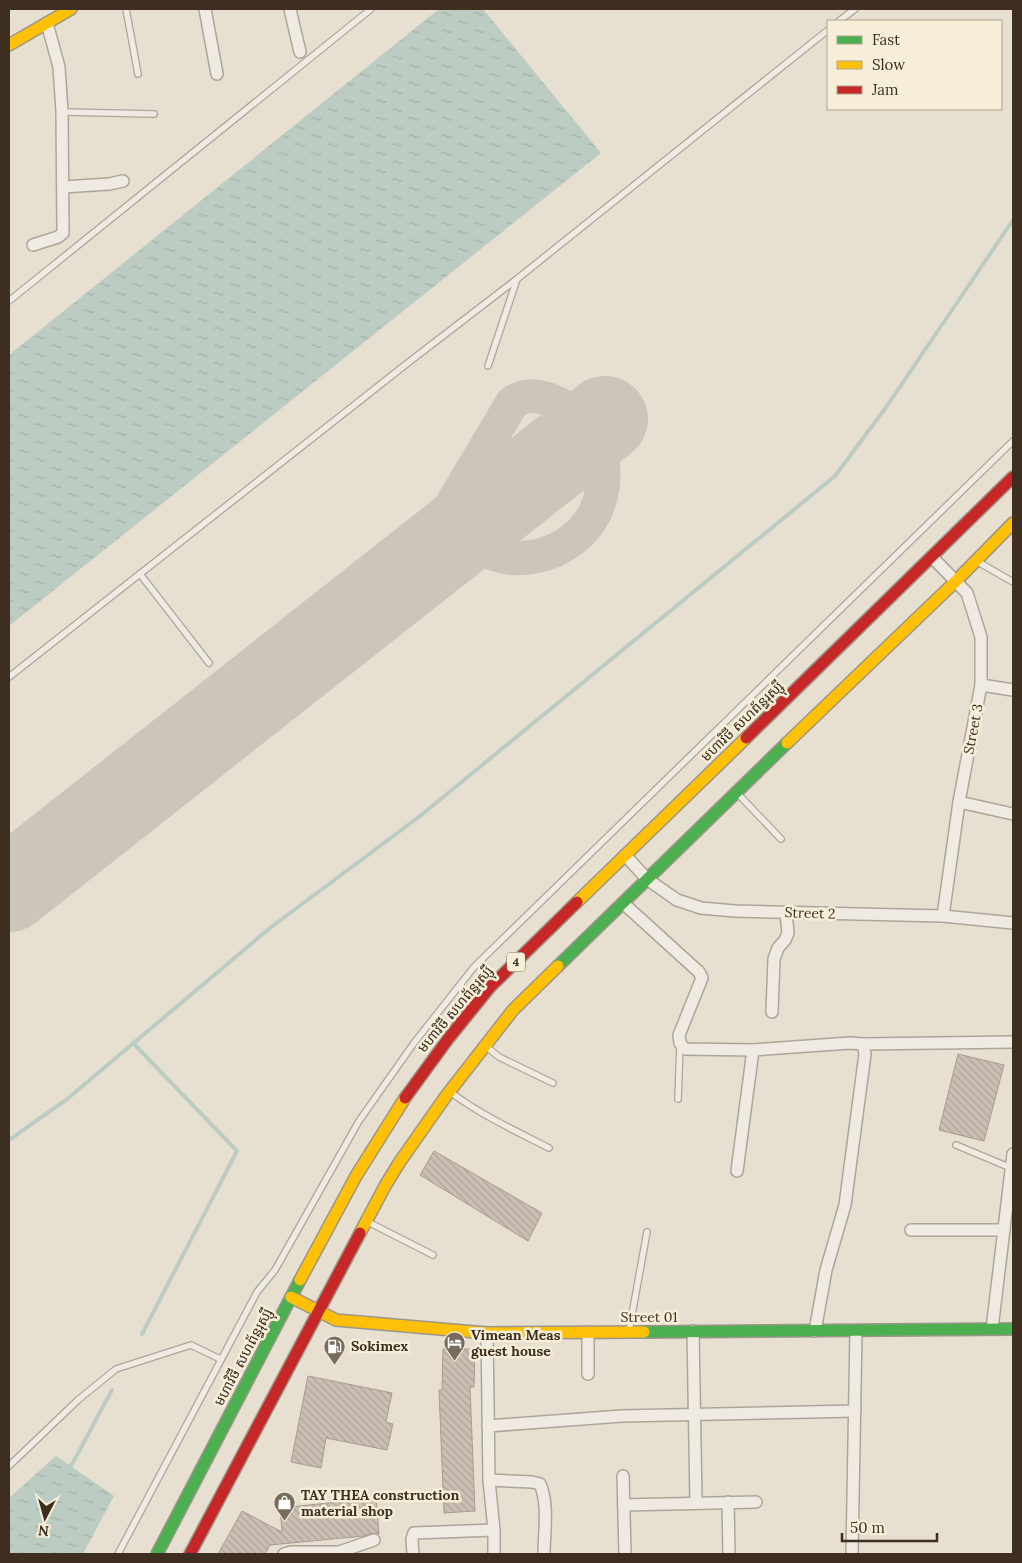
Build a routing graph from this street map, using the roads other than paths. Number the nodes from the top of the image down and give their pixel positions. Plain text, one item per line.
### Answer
1 (71, 9) edge
2 (126, 9) edge
3 (205, 9) edge
4 (290, 9) edge
5 (371, 9) edge
6 (854, 9) edge
7 (840, 20) edge
8 (46, 23) junction
9 (827, 31) edge
10 (9, 45) edge
11 (300, 52) dead end
12 (138, 74) dead end
13 (217, 74) dead end
14 (62, 112) junction
15 (154, 114) dead end
16 (124, 181) dead end
17 (63, 187) junction
18 (33, 245) dead end
19 (517, 279) junction
20 (9, 301) edge
21 (488, 366) dead end
22 (1013, 442) edge
23 (1013, 477) edge
24 (1013, 523) edge
25 (932, 557) junction
26 (976, 560) junction
27 (140, 574) junction
28 (956, 581) junction
29 (1013, 582) edge
30 (208, 663) dead end
31 (9, 677) edge
32 (981, 686) junction
33 (1013, 690) edge
34 (736, 792) junction
35 (959, 802) junction
36 (1013, 814) edge
37 (781, 838) dead end
38 (625, 855) junction
39 (647, 879) junction
40 (623, 903) junction
41 (786, 913) junction
42 (942, 916) junction
43 (1013, 923) edge
44 (772, 1012) dead end
45 (1013, 1042) edge
46 (680, 1043) junction
47 (863, 1044) junction
48 (484, 1046) junction
49 (753, 1050) junction
50 (553, 1083) dead end
51 (449, 1091) junction
52 (678, 1099) dead end
53 (956, 1145) dead end
54 (550, 1148) dead end
55 (1013, 1154) edge
56 (1012, 1168) edge
57 (737, 1171) dead end
58 (366, 1221) junction
59 (911, 1230) dead end
60 (1004, 1230) junction
61 (647, 1232) dead end
62 (433, 1256) dead end
63 (291, 1297) junction
64 (318, 1311) junction
65 (992, 1329) junction
66 (1013, 1329) edge
67 (693, 1331) junction
68 (815, 1331) junction
69 (856, 1331) junction
70 (588, 1332) junction
71 (629, 1332) junction
72 (487, 1333) junction
73 (220, 1360) junction
74 (588, 1374) dead end
75 (855, 1411) junction
76 (694, 1415) junction
77 (488, 1426) junction
78 (9, 1466) edge
79 (623, 1476) dead end
80 (489, 1480) junction
81 (728, 1502) junction
82 (756, 1502) dead end
83 (696, 1503) junction
84 (624, 1505) junction
85 (494, 1530) junction
86 (374, 1540) dead end
87 (339, 1553) edge
88 (118, 1554) edge
89 (157, 1554) edge
90 (190, 1554) edge
91 (284, 1554) edge
92 (412, 1554) edge
93 (494, 1554) edge
94 (544, 1554) edge
95 (626, 1554) edge
96 (729, 1554) edge
97 (852, 1554) edge

1 - 8 main road
2 - 12 lane
3 - 13 street
4 - 11 street
5 - 20 lane
6 - 7 lane
8 - 10 main road
8 - 14 street
9 - 19 lane
14 - 15 lane
14 - 17 street
16 - 17 street
17 - 18 street
19 - 21 lane
19 - 27 lane
22 - 73 lane
23 - 25 main road, មហាវិថី សហព័ន្ធរុស្ស៊ី / 4
24 - 26 main road, 4
25 - 28 street, Street 3
25 - 38 main road, មហាវិថី សហព័ន្ធរុស្ស៊ី / 4
26 - 28 main road, 4
26 - 29 lane
27 - 30 lane
27 - 31 lane
28 - 32 street, Street 3
28 - 34 main road, 4
32 - 33 street
32 - 35 street, Street 3
34 - 37 lane
34 - 39 main road, 4
35 - 36 street
35 - 42 street, Street 3
38 - 39 street, Street 2
38 - 63 main road, មហាវិថី សហព័ន្ធរុស្ស៊ី / 4
39 - 40 main road, 4
39 - 41 street, Street 2
40 - 46 street
40 - 48 main road, 4
41 - 42 street, Street 2
41 - 44 street
42 - 43 street, Street 2
45 - 47 street
46 - 49 street
46 - 52 lane
47 - 49 street
47 - 68 street
48 - 50 lane
48 - 51 main road, 4
49 - 57 street
51 - 54 lane
51 - 58 main road, 4
53 - 56 lane
55 - 56 street
56 - 60 street
58 - 62 lane
58 - 64 main road, 4
59 - 60 street
60 - 65 street
61 - 71 lane
63 - 64 main road, Street 01
63 - 89 main road, មហាវិថី សហព័ន្ធរុស្ស៊ី / 4
64 - 72 main road, Street 01
64 - 90 main road, 4
65 - 66 main road, Street 01
65 - 69 main road, Street 01
67 - 68 main road, Street 01
67 - 71 main road, Street 01
67 - 76 street
68 - 69 main road, Street 01
69 - 75 street
70 - 71 main road, Street 01
70 - 72 main road, Street 01
70 - 74 street
72 - 77 street
73 - 78 lane
73 - 88 lane
75 - 76 street
75 - 97 street
76 - 77 street
76 - 83 street
77 - 80 street
79 - 84 street
80 - 85 street
80 - 94 street
81 - 82 street
81 - 83 street
81 - 96 street
83 - 84 street
84 - 95 street
85 - 92 street
85 - 93 street
86 - 87 street
87 - 91 street

